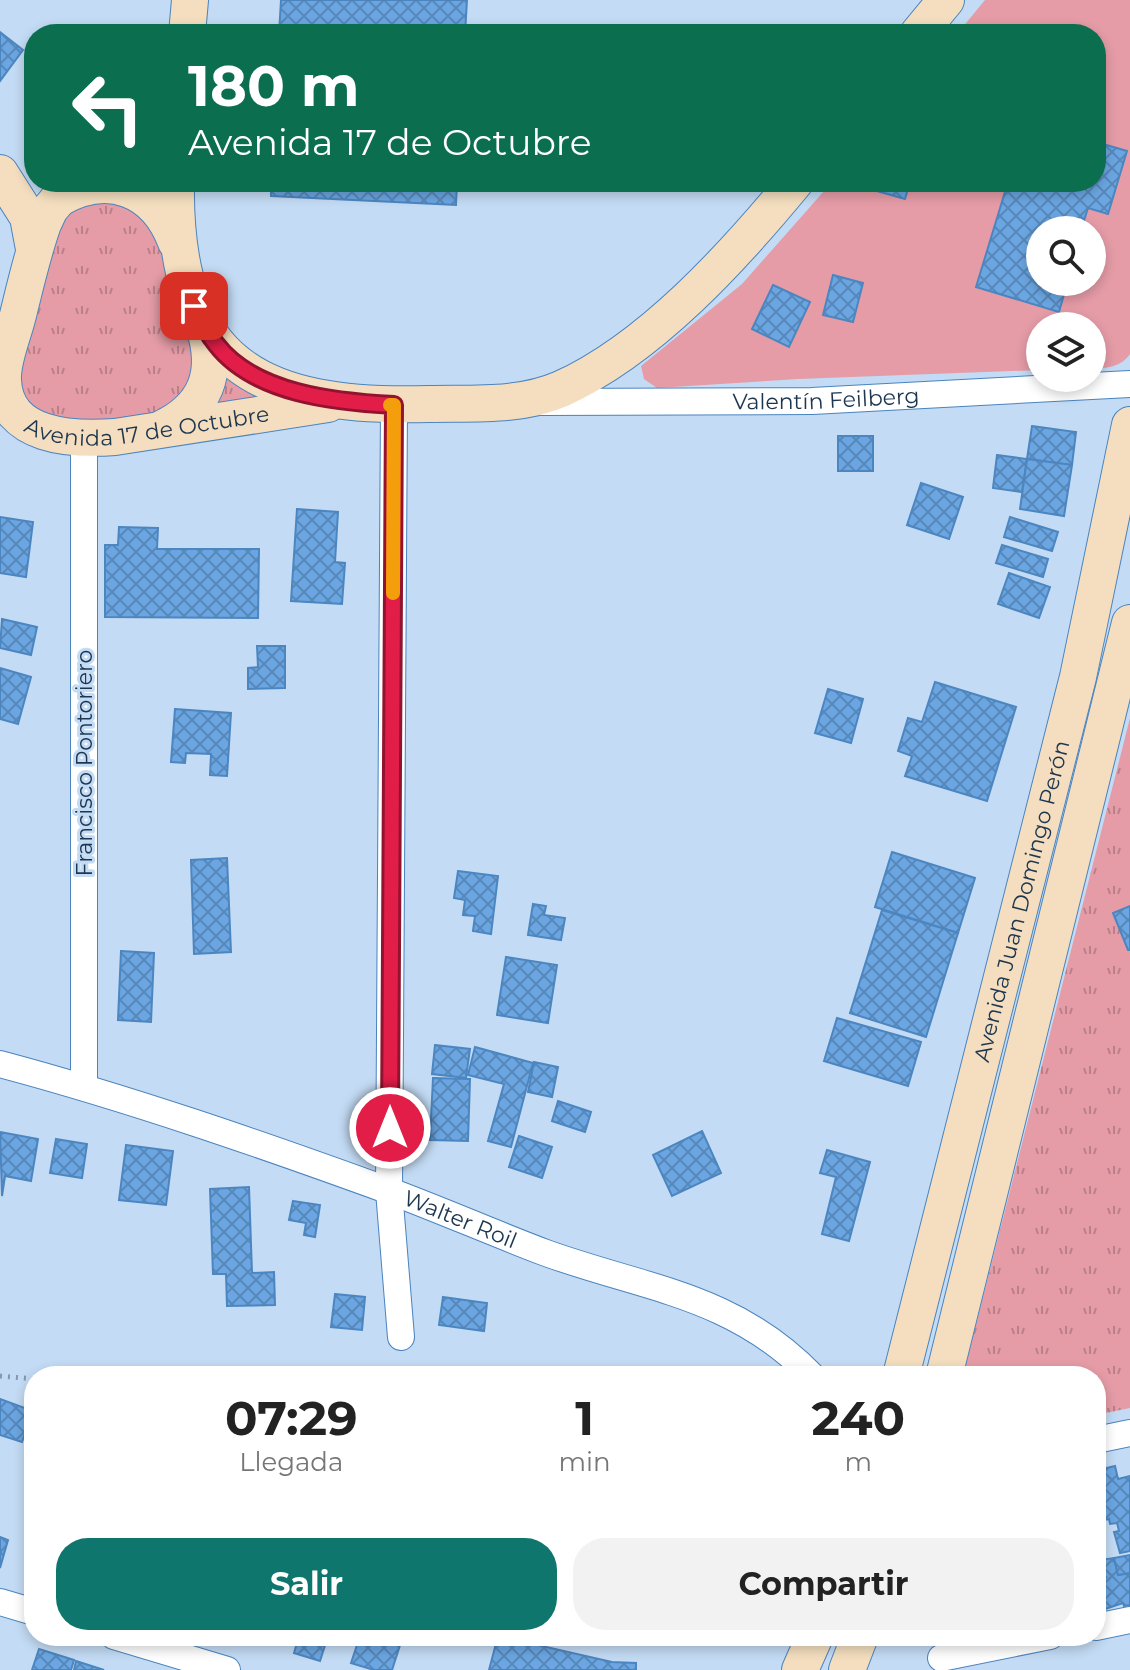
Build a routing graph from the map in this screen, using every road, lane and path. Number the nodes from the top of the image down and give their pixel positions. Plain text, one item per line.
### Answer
1 (946, 0) edge
2 (926, 24) edge
3 (0, 161) edge
4 (24, 169) edge
5 (0, 173) edge
6 (73, 192) edge
7 (133, 192) edge
8 (176, 192) edge
9 (786, 192) edge
10 (177, 243) junction
11 (34, 249) junction
12 (203, 326) junction
13 (1, 381) edge
14 (1130, 384) edge
15 (341, 402) junction
16 (520, 402) junction
17 (394, 405) junction
18 (1130, 425) edge
19 (161, 429) junction
20 (84, 440) junction
21 (1130, 623) edge
22 (0, 1064) edge
23 (84, 1087) junction
24 (389, 1191) junction
25 (401, 1337) dead end
26 (802, 1366) edge
27 (904, 1366) edge
28 (946, 1366) edge
29 (0, 1376) edge
30 (24, 1378) edge
31 (1130, 1433) edge
32 (1106, 1438) edge
33 (0, 1602) edge
34 (24, 1609) edge
35 (1130, 1620) edge
36 (1106, 1625) edge
37 (147, 1646) edge
38 (811, 1646) edge
39 (856, 1646) edge
40 (992, 1646) edge
41 (939, 1655) edge
42 (227, 1670) edge
43 (800, 1670) edge
44 (847, 1670) edge

1 - 2 street
3 - 4 street
5 - 11 street
6 - 11 street, Avenida 17 de Octubre
7 - 10 street
8 - 10 street, Avenida 17 de Octubre
9 - 16 street, Avenida 17 de Octubre
10 - 12 street, Avenida 17 de Octubre
11 - 13 street, Avenida 17 de Octubre
12 - 15 street, Avenida 17 de Octubre
12 - 19 street
13 - 20 street, Avenida 17 de Octubre
14 - 16 street, Valentín Feilberg
15 - 17 street, Avenida 17 de Octubre
15 - 19 street, Avenida 17 de Octubre
16 - 17 street, Avenida 17 de Octubre
17 - 24 street
18 - 27 street, Avenida Juan Domingo Perón
19 - 20 street, Avenida 17 de Octubre
20 - 23 street, Francisco Pontoriero
21 - 28 street, Avenida Juan Domingo Perón
22 - 23 street, Walter Roil
23 - 24 street, Walter Roil
24 - 25 street
24 - 26 street, Walter Roil
29 - 30 path
31 - 32 street
33 - 34 street
35 - 36 street
37 - 42 street
38 - 43 street
39 - 44 street
40 - 41 street

